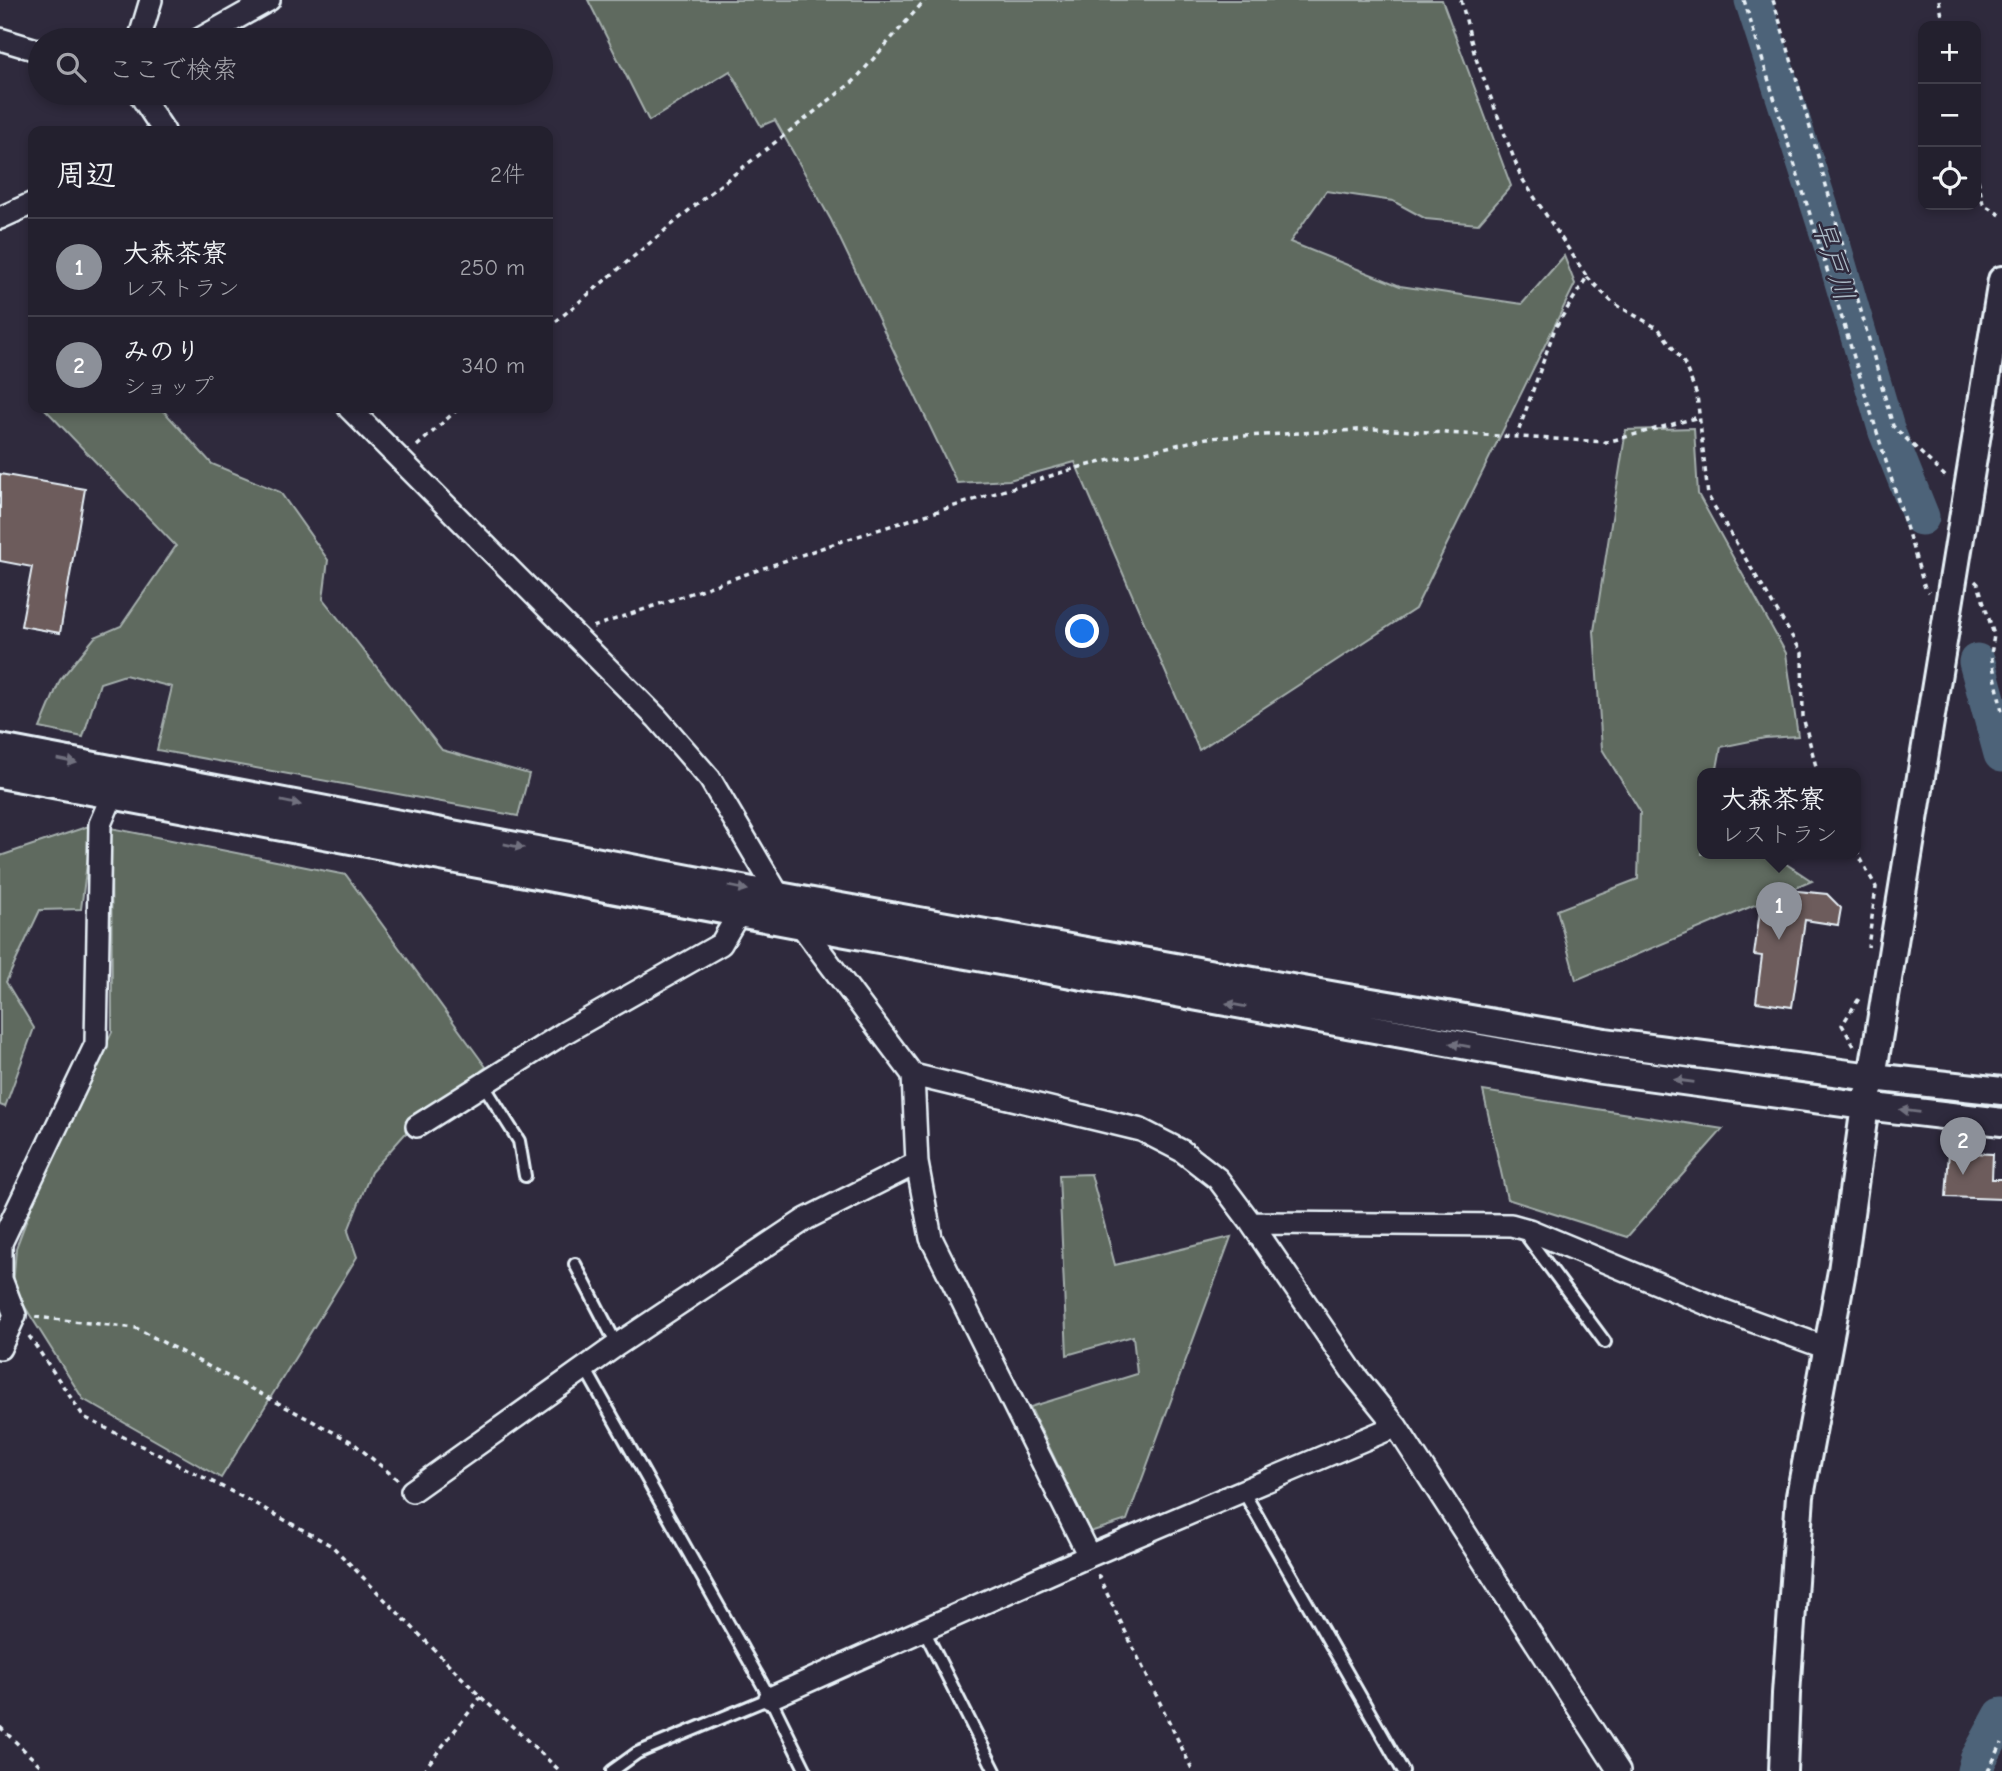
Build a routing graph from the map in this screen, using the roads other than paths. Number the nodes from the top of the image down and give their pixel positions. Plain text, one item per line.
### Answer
1 (151, 0) edge
2 (269, 0) edge
3 (143, 28) edge
4 (219, 28) edge
5 (0, 39) edge
6 (28, 47) edge
7 (147, 105) edge
8 (160, 126) edge
9 (28, 205) edge
10 (0, 218) edge
11 (2002, 281) edge
12 (354, 413) edge
13 (0, 748) edge
14 (129, 773) junction
15 (0, 774) edge
16 (113, 796) junction
17 (779, 896) junction
18 (739, 913) junction
19 (802, 925) junction
20 (913, 1074) junction
21 (1872, 1077) junction
22 (483, 1084) junction
23 (2002, 1090) edge
24 (1866, 1106) junction
25 (2002, 1122) edge
26 (417, 1126) dead end
27 (917, 1163) junction
28 (525, 1177) dead end
29 (1251, 1223) junction
30 (1529, 1230) junction
31 (575, 1264) dead end
32 (1605, 1342) dead end
33 (617, 1345) junction
34 (0, 1348) edge
35 (1827, 1348) junction
36 (585, 1368) junction
37 (1396, 1426) junction
38 (412, 1491) road end
39 (1243, 1491) junction
40 (1089, 1556) junction
41 (924, 1630) junction
42 (770, 1698) junction
43 (612, 1771) edge
44 (806, 1771) edge
45 (995, 1771) edge
46 (1403, 1771) edge
47 (1619, 1771) edge
48 (1783, 1771) edge

1 - 3 street
2 - 4 street
5 - 6 street
7 - 8 street
9 - 10 street
11 - 21 street
12 - 17 street
13 -> 14 street
14 - 16 street
14 -> 17 street
15 - 16 street
16 - 18 street
16 - 34 street
17 - 19 street
17 - 21 street
18 - 19 street
18 - 22 street
19 - 20 street
24 -> 19 street
20 - 27 street
20 - 29 street
21 - 23 street
21 - 24 street
22 - 26 street
22 - 28 lane
25 -> 24 street
24 - 35 street
27 - 33 street
27 - 40 street
29 - 30 street
29 - 37 street
30 - 32 lane
30 - 35 street
31 - 33 lane
33 - 36 street
35 - 48 street
36 - 38 street
36 - 42 lane
37 - 39 street
37 - 47 street
39 - 40 street
39 - 46 lane
40 - 41 street
41 - 42 street
41 - 45 lane
42 - 43 lane
42 - 44 lane

